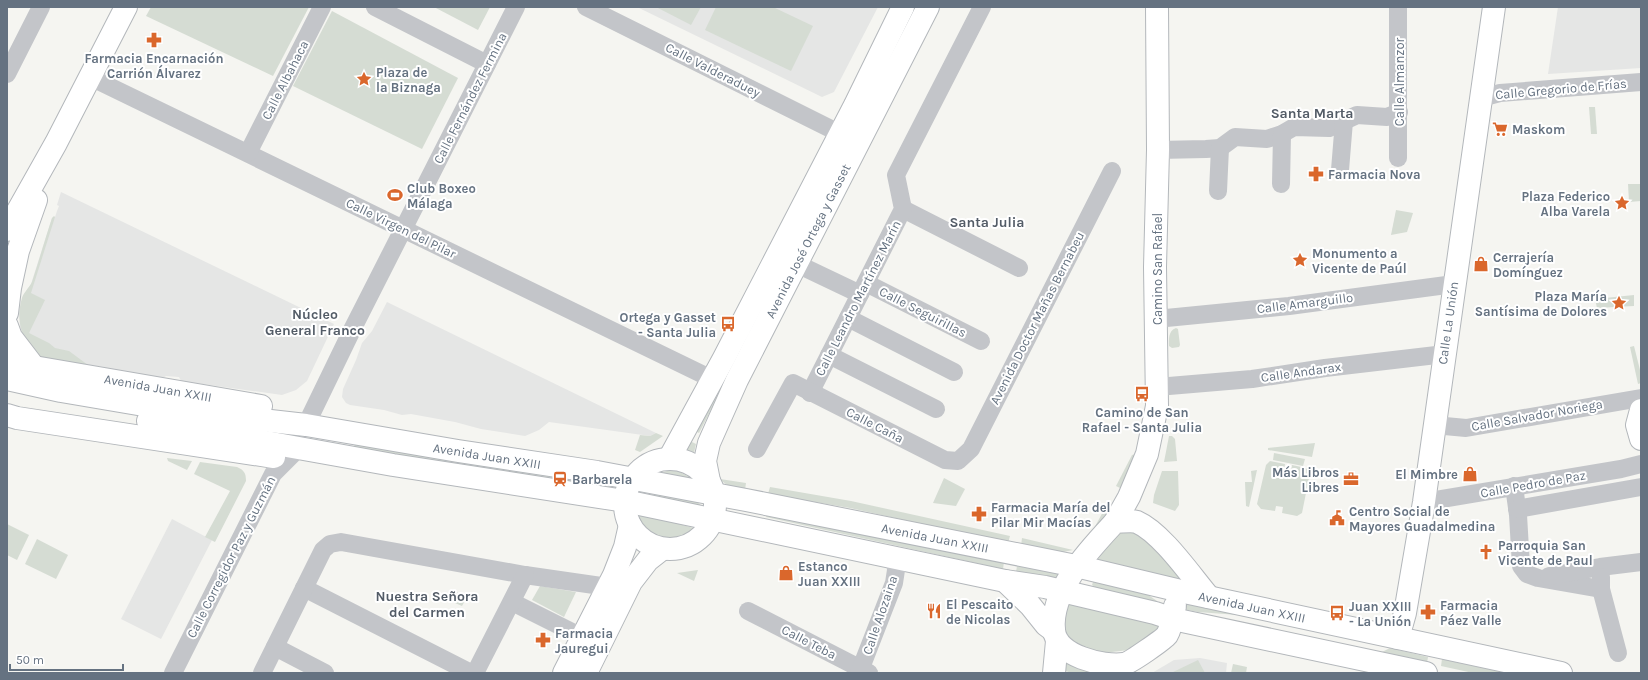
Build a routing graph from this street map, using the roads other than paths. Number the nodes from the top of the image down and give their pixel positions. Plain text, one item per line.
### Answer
1 (41, 7) edge
2 (126, 7) edge
3 (322, 7) edge
4 (374, 7) edge
5 (516, 7) edge
6 (586, 7) edge
7 (903, 7) edge
8 (928, 7) edge
9 (982, 7) edge
10 (1157, 7) edge
11 (1398, 7) edge
12 (1494, 7) edge
13 (11, 55) edge
14 (487, 64) junction
15 (7, 74) edge
16 (90, 77) junction
17 (1641, 82) edge
18 (1481, 98) junction
19 (1399, 112) junction
20 (1344, 121) junction
21 (840, 133) junction
22 (1282, 134) junction
23 (56, 143) junction
24 (1220, 148) junction
25 (1158, 150) junction
26 (248, 154) junction
27 (1398, 158) dead end
28 (1340, 170) dead end
29 (1112, 171) dead end
30 (1281, 184) dead end
31 (1218, 191) dead end
32 (903, 210) junction
33 (404, 229) junction
34 (7, 230) edge
35 (797, 264) junction
36 (1020, 268) dead end
37 (1454, 284) junction
38 (863, 289) junction
39 (7, 313) edge
40 (848, 318) junction
41 (1156, 319) junction
42 (7, 326) edge
43 (980, 341) dead end
44 (1445, 354) junction
45 (830, 355) junction
46 (7, 359) edge
47 (34, 367) junction
48 (954, 372) dead end
49 (7, 379) edge
50 (712, 379) junction
51 (1157, 387) junction
52 (810, 393) junction
53 (7, 394) edge
54 (1641, 398) edge
55 (936, 409) dead end
56 (1641, 410) edge
57 (7, 415) edge
58 (306, 425) junction
59 (1434, 425) junction
60 (1641, 439) edge
61 (299, 448) junction
62 (757, 449) dead end
63 (669, 459) junction
64 (958, 461) joint
65 (1641, 464) edge
66 (633, 479) junction
67 (1514, 486) junction
68 (1641, 487) edge
69 (712, 488) junction
70 (625, 501) junction
71 (1424, 502) junction
72 (1517, 509) junction
73 (713, 520) junction
74 (1115, 522) junction
75 (630, 525) junction
76 (662, 549) junction
77 (895, 557) junction
78 (1641, 562) edge
79 (1076, 566) junction
80 (1600, 567) junction
81 (525, 575) junction
82 (1538, 578) junction
83 (1005, 581) junction
84 (608, 587) junction
85 (304, 588) junction
86 (1602, 590) junction
87 (1062, 591) junction
88 (1179, 591) junction
89 (1209, 597) junction
90 (512, 602) junction
91 (748, 611) dead end
92 (1173, 619) junction
93 (1055, 636) junction
94 (582, 637) junction
95 (1398, 638) junction
96 (275, 647) junction
97 (1618, 652) dead end
98 (1351, 657) junction
99 (1121, 668) edge
100 (863, 672) edge
101 (172, 673) edge
102 (262, 673) edge
103 (325, 673) edge
104 (471, 673) edge
105 (475, 673) edge
106 (564, 673) edge
107 (586, 673) edge
108 (1054, 673) edge
109 (1426, 673) edge
110 (1561, 673) edge

1 - 13 street
2 - 16 main road
3 - 26 street, Calle Albahaca
4 - 14 street
5 - 14 street, Calle Fernández Fermina
6 - 21 street, Calle Valderaduey
7 - 21 main road, Avenida José Ortega y Gasset
8 - 35 main road, Avenida José Ortega y Gasset
9 - 32 street, Calle Leandro Martínez Marín
10 - 25 main road, Camino San Rafael
11 - 19 street, Calle Almanzor
12 - 18 main road, Calle La Unión
13 - 15 street
14 - 33 street, Calle Fernández Fermina
16 - 23 main road
16 - 26 street, Calle Virgen del Pilar
17 - 18 street, Calle Gregorio de Frías
18 - 37 main road, Calle La Unión
19 - 20 street
19 - 27 street, Calle Almanzor
20 - 22 street
20 - 28 street
21 - 50 main road, Avenida José Ortega y Gasset
22 - 24 street
22 - 30 street
23 - 34 main road
23 - 39 main road
24 - 25 street
24 - 31 street
25 - 41 main road, Camino San Rafael
26 - 33 street, Calle Virgen del Pilar
29 - 64 street, Avenida Doctor Mañas Bernabeu
32 - 36 street
32 - 38 street, Calle Leandro Martínez Marín
33 - 50 street, Calle Virgen del Pilar
33 - 58 street, Calle Fernández Fermina
35 - 38 street, Calle Seguirillas
35 - 69 main road, Avenida José Ortega y Gasset
37 - 41 street, Calle Amarguillo
37 - 44 main road, Calle La Unión
38 - 40 street, Calle Leandro Martínez Marín
38 - 43 street, Calle Seguirillas
40 - 45 street, Calle Leandro Martínez Marín
40 - 48 street
41 - 51 main road, Camino San Rafael
42 - 47 main road
44 - 51 street, Calle Andarax
44 - 59 main road, Calle La Unión
45 - 52 street, Calle Leandro Martínez Marín
45 - 55 street
46 - 47 main road, Avenida Juan XXIII
47 - 58 main road, Avenida Juan XXIII
49 - 58 main road, Avenida Juan XXIII
50 - 63 main road, Avenida José Ortega y Gasset
51 - 74 main road, Camino San Rafael
52 - 62 street, Calle Caña
52 - 64 street, Calle Caña
53 - 61 main road, Avenida Juan XXIII
54 - 59 street, Calle Salvador Noriega
56 - 60 main road
57 - 61 main road, Avenida Juan XXIII
58 - 61 main road
58 - 66 main road, Avenida Juan XXIII
59 - 71 main road, Calle La Unión
61 - 70 main road, Avenida Juan XXIII
61 - 101 street, Calle Corregidor Paz y Guzmán
63 - 66 main road
63 - 69 main road
65 - 67 street, Calle Pedro de Paz
66 - 69 main road, Avenida Juan XXIII
66 - 70 main road
67 - 71 street, Calle Pedro de Paz
67 - 72 street
68 - 72 street, Calle Pedro de Paz
69 - 73 main road, Avenida José Ortega y Gasset
69 - 79 main road, Avenida Juan XXIII
70 - 73 main road, Avenida Juan XXIII
70 - 75 main road
71 - 95 main road, Calle La Unión
72 - 82 street
73 - 76 main road
73 - 77 main road, Avenida Juan XXIII
74 - 79 main road, Camino San Rafael
74 - 89 main road
75 - 76 main road
75 - 84 main road
76 - 107 main road
77 - 83 main road, Avenida Juan XXIII
77 - 100 street, Calle Alozaina
78 - 80 street
79 - 87 main road, Camino San Rafael
79 - 88 main road, Avenida Juan XXIII
80 - 82 street
80 - 86 street
81 - 84 street
81 - 85 street
81 - 90 street
82 - 86 street
83 - 87 main road, Avenida Juan XXIII
83 - 93 main road
84 - 94 main road
85 - 96 street
85 - 104 street
86 - 97 street
87 - 92 main road, Avenida Juan XXIII
87 - 93 main road, Camino San Rafael
88 - 89 main road, Avenida Juan XXIII
88 - 92 main road
89 - 95 main road, Avenida Juan XXIII
90 - 94 street
90 - 105 street
91 - 100 street, Calle Teba
92 - 98 main road, Avenida Juan XXIII
92 - 99 main road
93 - 99 main road
93 - 108 main road
94 - 106 main road
95 - 98 main road
95 - 110 main road, Avenida Juan XXIII
96 - 102 street
96 - 103 street
98 - 109 main road, Avenida Juan XXIII

